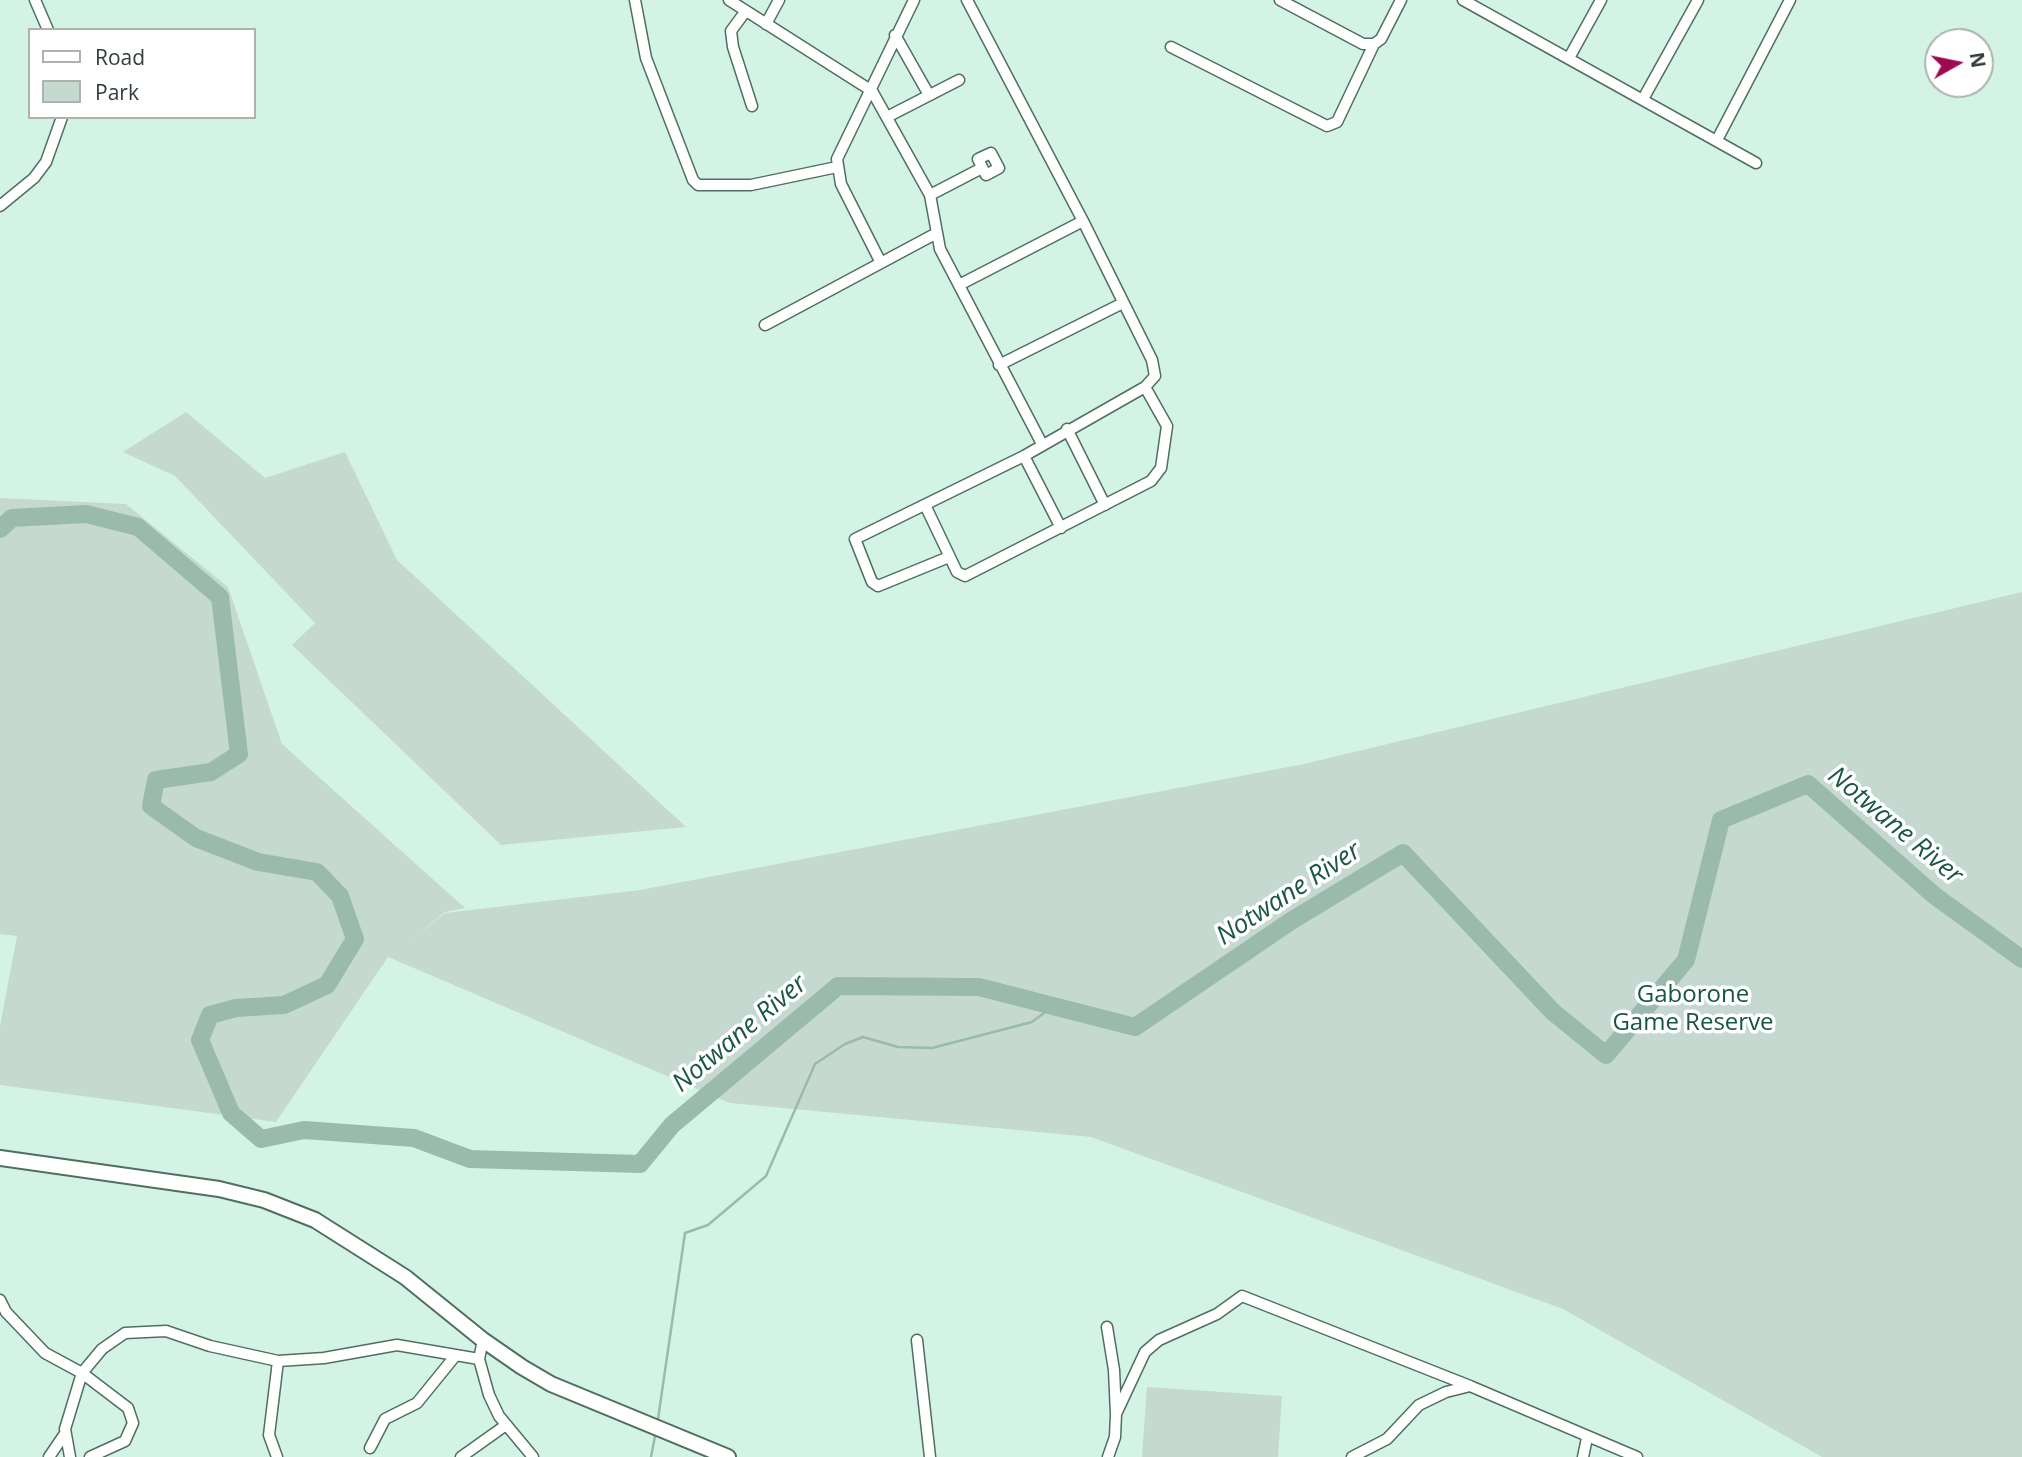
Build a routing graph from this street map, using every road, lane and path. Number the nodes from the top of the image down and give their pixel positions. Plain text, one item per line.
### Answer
1 (35, 0) edge
2 (635, 0) edge
3 (729, 0) edge
4 (779, 0) edge
5 (914, 0) edge
6 (967, 0) edge
7 (1280, 0) edge
8 (1401, 0) edge
9 (1463, 0) edge
10 (1601, 0) edge
11 (1698, 0) edge
12 (1790, 0) edge
13 (745, 12) junction
14 (766, 24) junction
15 (47, 28) edge
16 (895, 35) junction
17 (1374, 44) junction
18 (1171, 47) dead end
19 (1569, 58) junction
20 (959, 80) dead end
21 (872, 91) junction
22 (929, 95) junction
23 (1643, 99) junction
24 (752, 106) dead end
25 (887, 117) junction
26 (61, 119) edge
27 (1717, 140) junction
28 (1756, 163) dead end
29 (836, 167) junction
30 (982, 168) dead end
31 (930, 195) junction
32 (0, 206) edge
33 (1083, 221) junction
34 (935, 234) junction
35 (881, 263) junction
36 (959, 285) junction
37 (1123, 303) junction
38 (765, 325) dead end
39 (999, 365) junction
40 (1145, 387) junction
41 (1067, 429) junction
42 (1042, 444) junction
43 (1024, 456) junction
44 (1105, 505) junction
45 (926, 507) junction
46 (1061, 528) junction
47 (949, 557) junction
48 (0, 1158) edge
49 (0, 1300) edge
50 (3, 1312) edge
51 (1107, 1327) dead end
52 (483, 1340) junction
53 (916, 1340) dead end
54 (456, 1355) junction
55 (479, 1359) junction
56 (278, 1361) junction
57 (82, 1373) junction
58 (1470, 1387) junction
59 (1116, 1414) junction
60 (506, 1424) junction
61 (64, 1435) junction
62 (1587, 1438) junction
63 (370, 1448) dead end
64 (1109, 1455) edge
65 (49, 1457) edge
66 (70, 1457) edge
67 (90, 1457) edge
68 (277, 1457) edge
69 (461, 1457) edge
70 (533, 1457) edge
71 (729, 1457) edge
72 (930, 1457) edge
73 (1099, 1457) edge
74 (1352, 1457) edge
75 (1583, 1457) edge
76 (1637, 1457) edge

1 - 15 street
2 - 29 street
3 - 13 street
4 - 14 street
5 - 16 street
6 - 33 street
7 - 17 street
8 - 17 street
9 - 19 street
10 - 19 street
11 - 23 street
12 - 27 street
13 - 14 street
13 - 24 street
14 - 21 street
16 - 21 street
16 - 22 street
17 - 18 street
19 - 23 street
20 - 22 street
21 - 25 street
21 - 29 street
22 - 25 street
23 - 27 street
25 - 31 street
26 - 32 street
27 - 28 street
29 - 35 street
30 - 31 street
31 - 34 street
33 - 36 street
33 - 37 street
34 - 35 street
34 - 36 street
35 - 38 street
36 - 39 street
37 - 39 street
37 - 40 street
39 - 42 street
40 - 41 street
40 - 44 street
41 - 42 street
41 - 44 street
42 - 43 street
43 - 45 street
43 - 46 street
44 - 46 street
45 - 47 street
45 - 47 street
46 - 47 street
48 - 52 street
49 - 50 street
50 - 57 street
51 - 59 street
52 - 55 street
52 - 71 street
53 - 72 street
54 - 55 street
54 - 56 street
54 - 63 street
55 - 60 street
56 - 57 street
56 - 68 street
57 - 61 street
57 - 67 street
58 - 59 street
58 - 62 street
58 - 74 street
59 - 64 street
60 - 69 street
60 - 70 street
61 - 65 street
61 - 66 street
62 - 75 street
62 - 76 street
64 - 73 street

